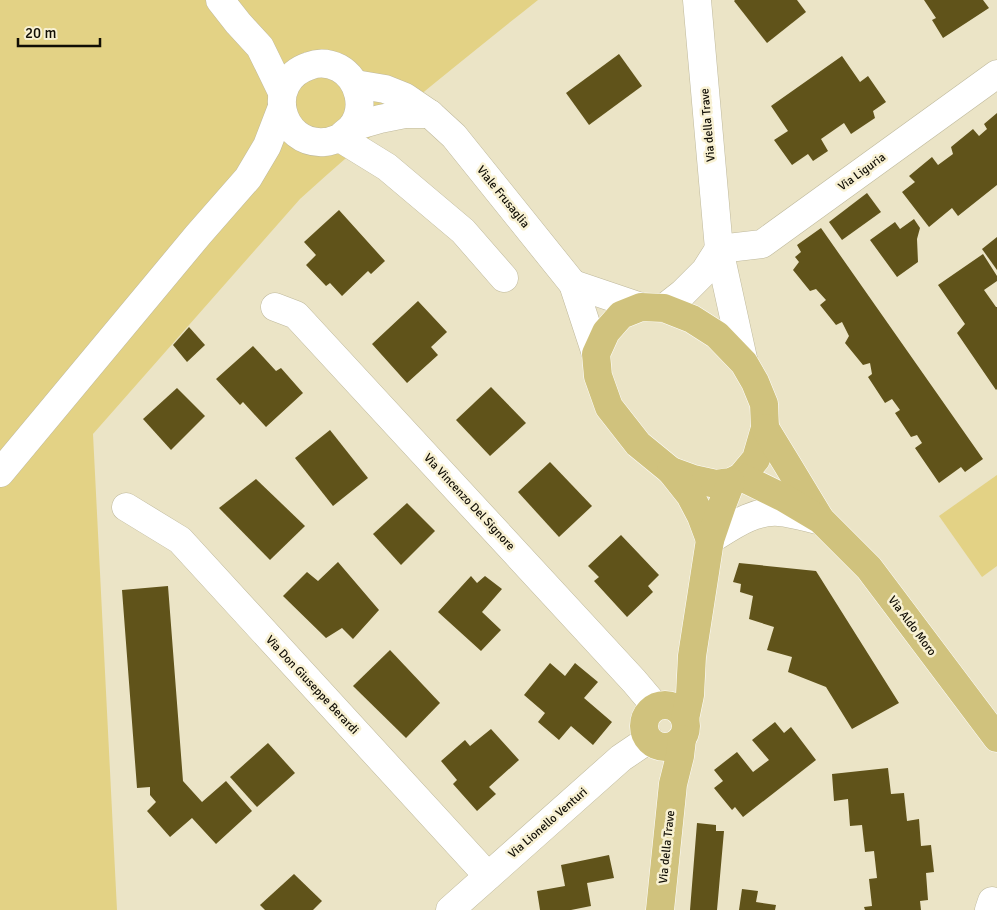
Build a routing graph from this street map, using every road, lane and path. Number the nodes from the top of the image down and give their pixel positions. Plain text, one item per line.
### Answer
1 (220, 0) edge
2 (698, 0) edge
3 (260, 47) junction
4 (316, 63) junction
5 (997, 74) edge
6 (355, 84) junction
7 (282, 100) junction
8 (430, 114) junction
9 (346, 132) junction
10 (310, 141) junction
11 (248, 178) junction
12 (719, 249) junction
13 (504, 278) dead end
14 (573, 284) junction
15 (275, 306) dead end
16 (652, 308) junction
17 (596, 354) junction
18 (744, 363) junction
19 (765, 428) junction
20 (671, 471) junction
21 (0, 474) edge
22 (736, 480) junction
23 (126, 507) dead end
24 (821, 520) junction
25 (710, 540) junction
26 (671, 717) junction
27 (997, 738) edge
28 (652, 742) junction
29 (673, 784) junction
30 (488, 876) junction
31 (450, 910) edge
32 (660, 910) edge

1 - 3 street
2 - 12 street, Via della Trave
3 - 4 street
3 - 7 street
4 - 6 street
4 - 7 street
5 - 12 street, Via Liguria
6 - 8 street, Viale Frusaglia
6 - 9 street
7 - 10 street
7 - 11 street
8 - 9 street
8 - 14 street, Viale Frusaglia
9 - 10 street
9 - 13 street
10 - 11 street
11 - 21 street
12 - 16 street
12 - 18 street, Via della Trave
14 - 16 street
14 - 17 street, Viale Frusaglia
15 - 26 street, Via Vincenzo Del Signore
16 - 17 main road
16 - 18 main road, Via della Trave
17 - 20 main road, Via della Trave
18 - 19 main road, Via della Trave
19 - 22 main road, Via della Trave
19 - 24 main road, Via Aldo Moro
20 - 22 main road, Via della Trave
20 - 25 main road, Via della Trave
22 - 24 main road, Via Aldo Moro
22 - 25 main road, Via della Trave
23 - 30 street, Via Don Giuseppe Berardi
24 - 25 street
24 - 27 main road, Via Aldo Moro
25 - 26 main road, Via della Trave
26 - 28 main road
26 - 28 main road, Via della Trave
26 - 29 main road, Via della Trave
28 - 29 main road, Via della Trave
28 - 30 street, Via Lionello Venturi
29 - 32 main road, Via della Trave
30 - 31 street, Via Lionello Venturi

